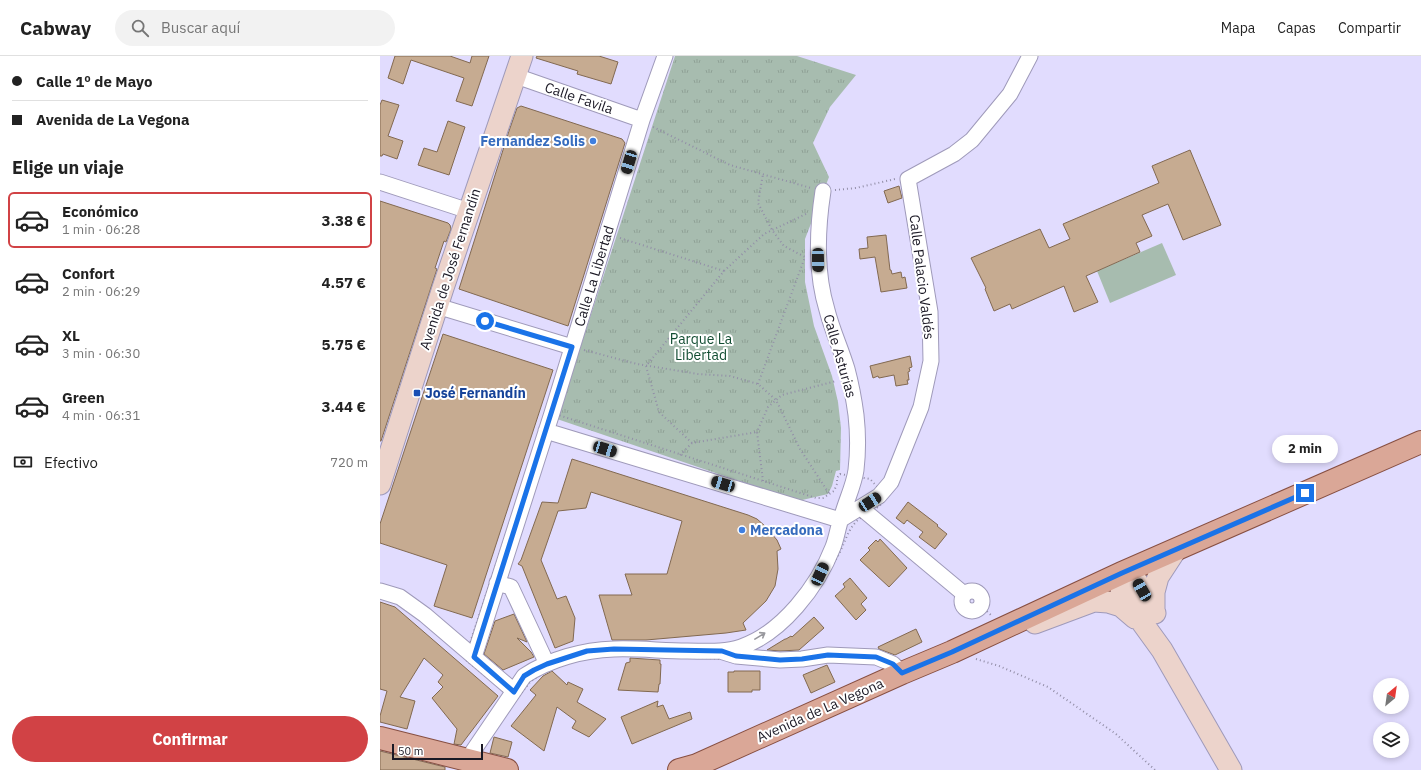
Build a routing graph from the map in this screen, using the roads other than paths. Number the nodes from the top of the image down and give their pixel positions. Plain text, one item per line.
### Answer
1 (522, 56) edge
2 (665, 56) edge
3 (1030, 56) edge
4 (516, 76) junction
5 (642, 120) junction
6 (380, 182) edge
7 (823, 191) road end
8 (469, 211) junction
9 (437, 306) junction
10 (572, 347) junction
11 (546, 431) junction
12 (1421, 442) edge
13 (386, 447) edge
14 (380, 484) edge
15 (864, 511) junction
16 (840, 520) junction
17 (1175, 551) junction
18 (1122, 573) junction
19 (497, 583) junction
20 (380, 591) edge
21 (964, 594) dead end
22 (1149, 619) junction
23 (1008, 626) junction
24 (729, 654) junction
25 (471, 655) junction
26 (547, 664) junction
27 (902, 673) junction
28 (511, 696) junction
29 (380, 738) edge
30 (467, 760) junction
31 (507, 770) edge
32 (679, 770) edge
33 (1231, 770) edge

1 - 4 street, Avenida de José Fernandín
2 - 5 street, Calle La Libertad
3 - 15 street, Calle Palacio Valdés
4 - 5 street, Calle Favila
4 - 8 street, Avenida de José Fernandín
5 - 10 street, Calle La Libertad
6 - 8 street
7 - 16 street, Calle Asturias
8 - 9 street, Avenida de José Fernandín
9 - 10 street
9 - 13 street, Avenida de José Fernandín
10 - 11 street, Calle La Libertad
11 - 16 street
11 - 19 street, Calle La Libertad
12 - 17 main road, Avenida de La Vegona
13 - 14 street, Avenida de José Fernandín
15 - 16 street, Calle Palacio Valdés
15 - 21 street
24 -> 16 street, Calle Asturias
17 - 18 main road, Avenida de La Vegona
17 - 22 street
18 - 22 street
18 - 23 main road, Avenida de La Vegona
19 - 25 street, Calle La Libertad
19 - 26 street
20 - 25 street
22 - 23 street
22 - 33 street
23 - 27 main road, Avenida de La Vegona
24 - 26 street
24 - 27 street
25 - 28 street
26 - 28 street
27 - 32 main road, Avenida de La Vegona
28 - 30 street
29 - 30 main road
30 - 31 main road

